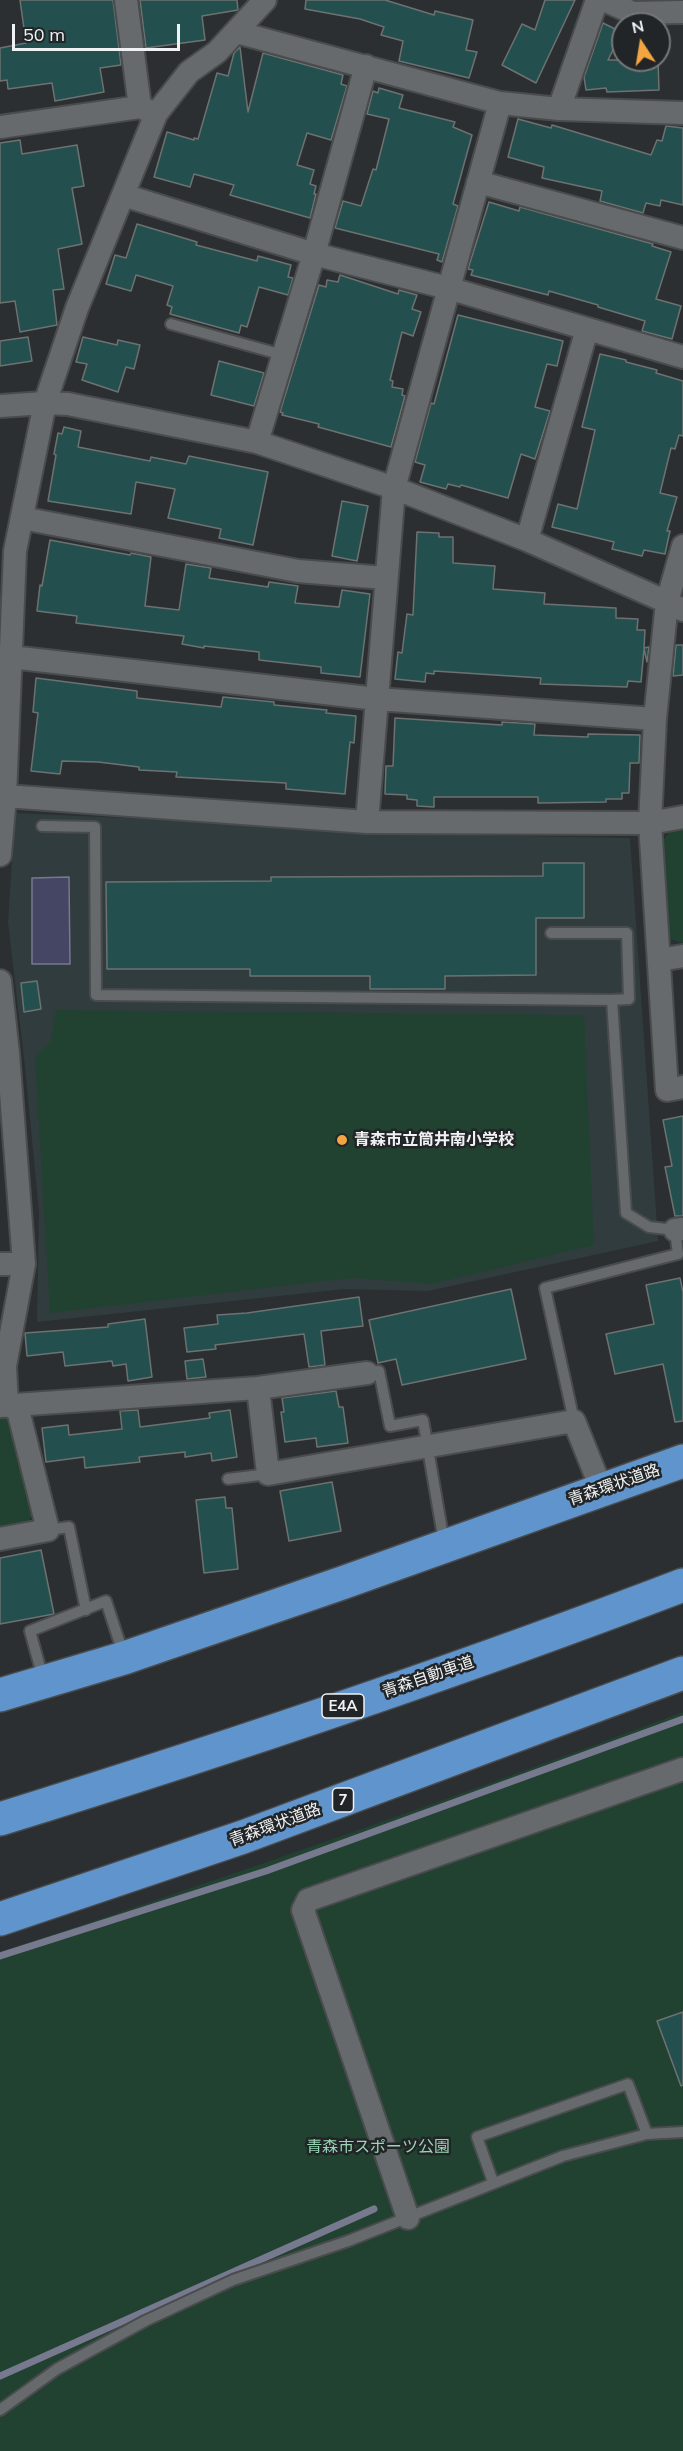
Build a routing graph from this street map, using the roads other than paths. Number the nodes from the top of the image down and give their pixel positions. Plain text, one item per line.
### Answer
1 (126, 0) edge
2 (265, 0) edge
3 (606, 1) edge
4 (683, 12) edge
5 (236, 32) junction
6 (366, 66) junction
7 (500, 103) junction
8 (559, 109) junction
9 (148, 111) junction
10 (683, 113) edge
11 (0, 127) edge
12 (478, 182) junction
13 (123, 195) junction
14 (683, 238) edge
15 (314, 254) junction
16 (448, 288) junction
17 (171, 324) dead end
18 (587, 329) junction
19 (283, 355) junction
20 (683, 357) edge
21 (45, 403) junction
22 (0, 406) edge
23 (256, 442) junction
24 (394, 488) junction
25 (22, 518) junction
26 (527, 540) junction
27 (683, 546) edge
28 (7, 551) edge
29 (385, 578) junction
30 (675, 606) edge
31 (11, 657) junction
32 (377, 699) junction
33 (4, 708) edge
34 (655, 719) junction
35 (5, 796) junction
36 (683, 817) edge
37 (367, 822) junction
38 (650, 823) junction
39 (42, 826) dead end
40 (0, 849) edge
41 (551, 933) dead end
42 (683, 956) edge
43 (658, 960) junction
44 (0, 983) edge
45 (612, 1000) junction
46 (683, 1087) edge
47 (6, 1133) edge
48 (679, 1229) edge
49 (0, 1264) edge
50 (24, 1264) junction
51 (367, 1373) joint
52 (258, 1388) junction
53 (8, 1406) edge
54 (574, 1421) junction
55 (428, 1447) junction
56 (683, 1461) edge
57 (268, 1474) junction
58 (228, 1479) dead end
59 (601, 1488) junction
60 (48, 1530) junction
61 (0, 1539) edge
62 (445, 1546) junction
63 (683, 1586) edge
64 (86, 1610) junction
65 (124, 1658) junction
66 (683, 1673) edge
67 (44, 1681) junction
68 (0, 1695) edge
69 (683, 1769) edge
70 (0, 1819) edge
71 (0, 1919) edge
72 (683, 2132) edge
73 (646, 2134) junction
74 (493, 2182) junction
75 (408, 2218) junction
76 (0, 2410) edge

1 - 9 street
2 - 5 street
3 - 4 street
3 - 8 street
5 - 6 street
5 - 9 street
6 - 7 street
6 - 15 street
7 - 8 street
7 - 12 street
8 - 10 street
9 - 11 street
9 - 13 street
12 - 14 street
12 - 16 street
13 - 15 street
13 - 21 street
15 - 16 street
15 - 19 street
16 - 18 street
16 - 24 street
17 - 19 lane
18 - 20 street
18 - 26 street
19 - 23 street
21 - 22 street
21 - 23 street
21 - 25 street
23 - 24 street
24 - 26 street
24 - 29 street
25 - 28 street
25 - 29 street
26 - 30 street
27 - 30 street
28 - 31 street
29 - 32 street
30 - 34 street
31 - 32 street
31 - 33 street
32 - 34 street
32 - 37 street
33 - 35 street
34 - 38 street
35 - 37 street
35 - 40 street
36 - 38 street
37 - 38 street
38 - 43 street
39 - 45 lane
41 - 45 lane
42 - 43 street
43 - 46 street
44 - 47 street
45 - 48 lane
47 - 50 street
48 - 54 lane
49 - 50 street
50 - 53 street
51 - 52 street
51 - 55 lane
52 - 53 street
52 - 57 street
53 - 60 street
54 - 55 street
54 - 59 street
55 - 57 street
55 - 62 lane
56 - 59 highway, 青森環状道路
57 - 58 lane
59 - 62 highway, 青森環状道路
60 - 61 street
60 - 64 lane
62 - 65 highway, 青森環状道路
63 - 70 highway, 青森自動車道 / E4A
64 - 65 lane
64 - 67 lane
65 - 67 highway, 青森環状道路
66 - 71 highway, 青森環状道路 / 7
67 - 68 highway, 青森環状道路
69 - 75 street
72 - 73 lane
73 - 74 lane
73 - 74 lane
74 - 75 lane
75 - 76 lane

